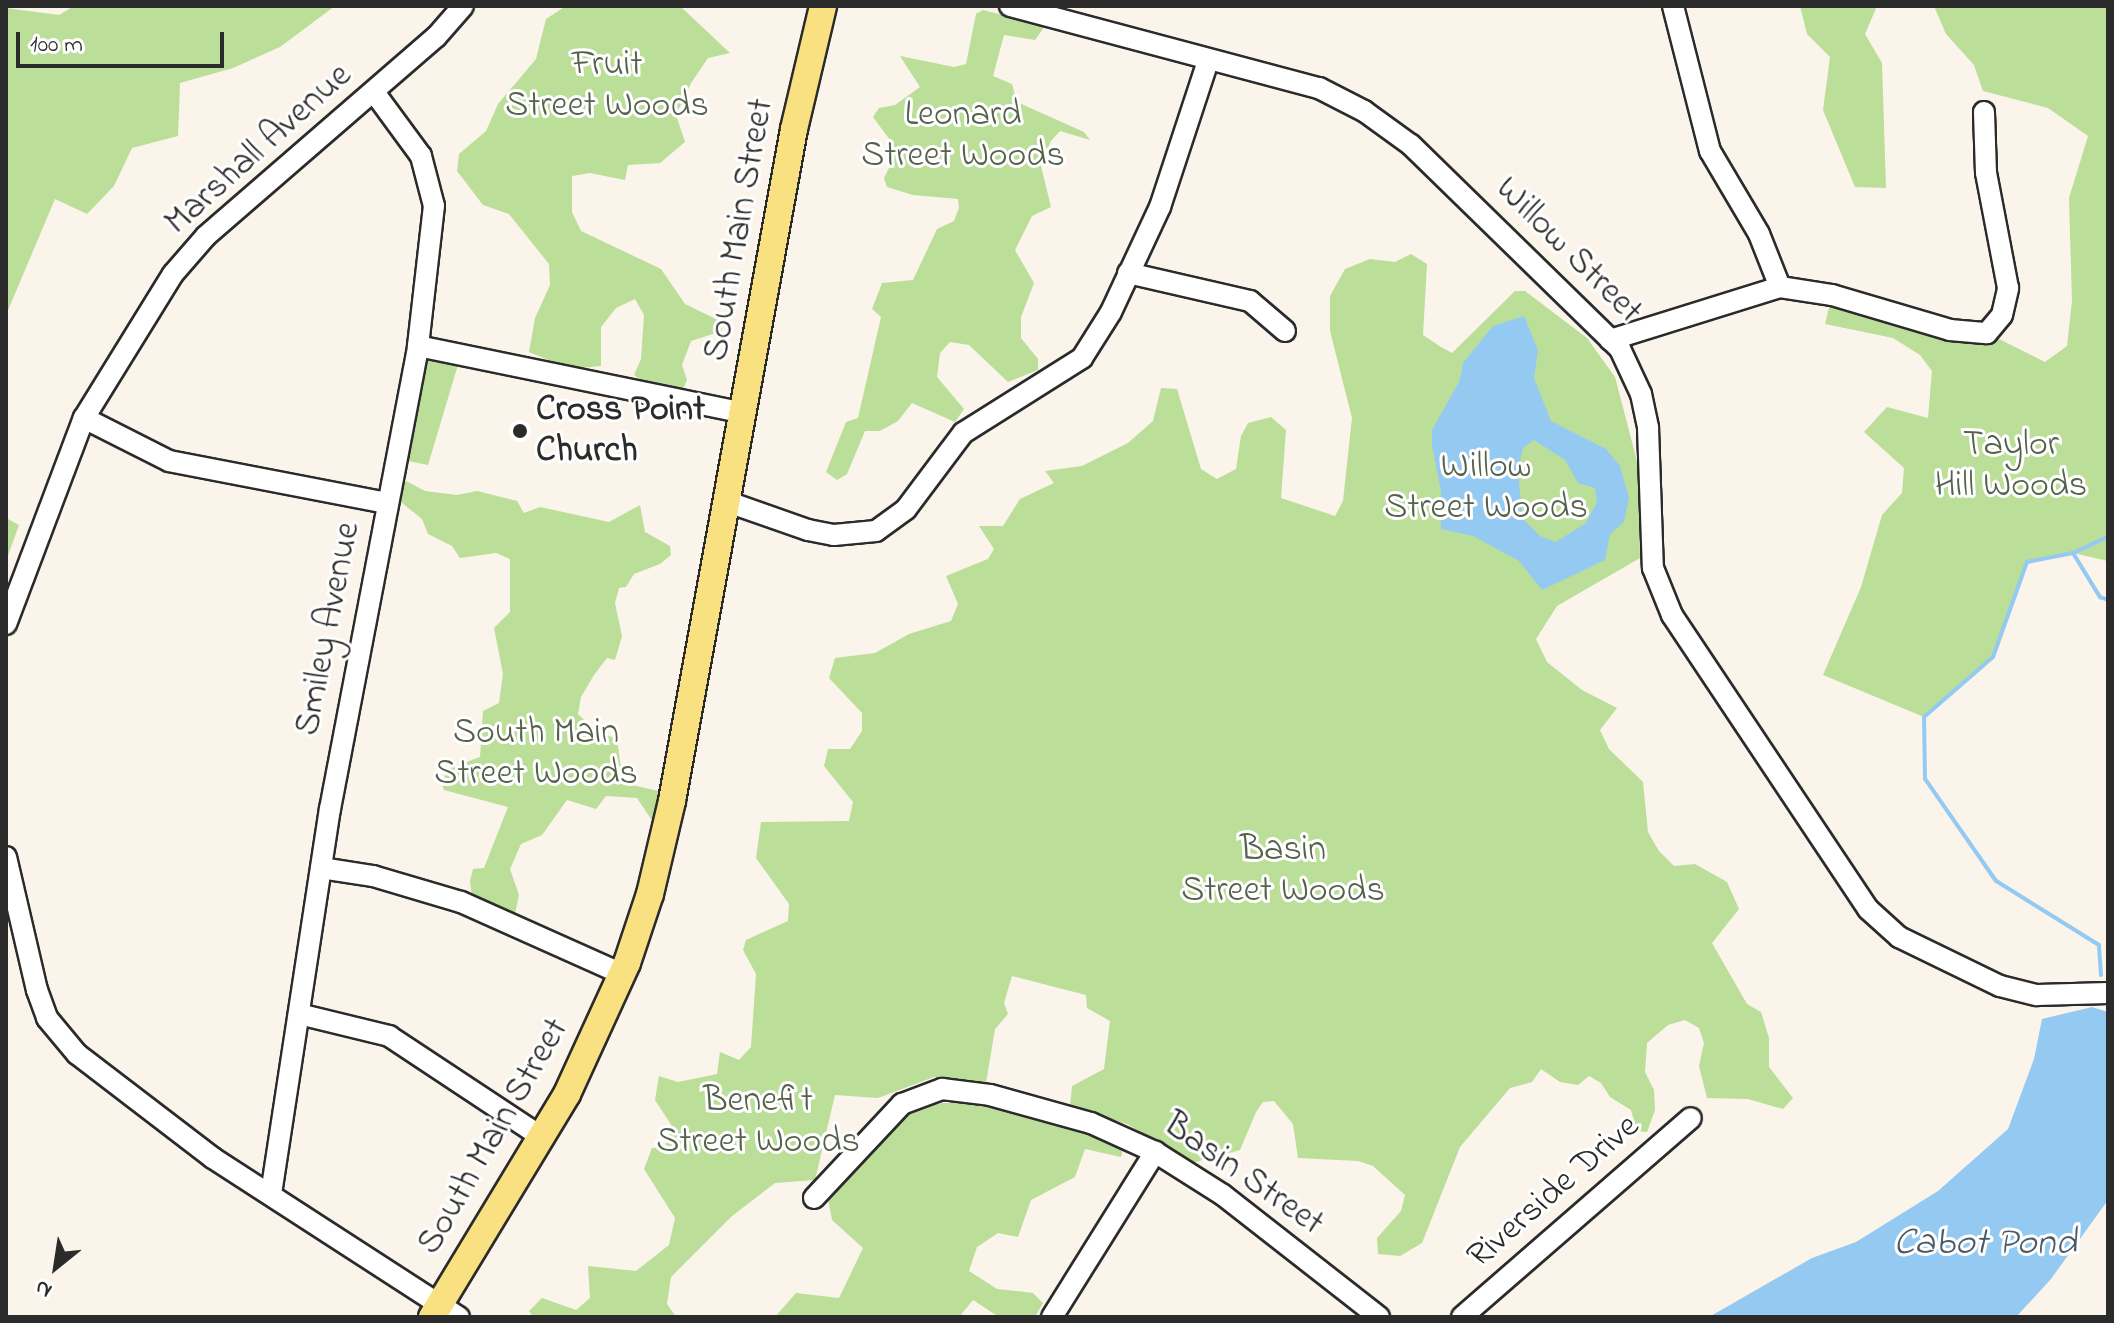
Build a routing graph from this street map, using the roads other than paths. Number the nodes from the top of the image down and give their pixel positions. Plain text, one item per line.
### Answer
1 (463, 6) edge
2 (823, 6) edge
3 (1010, 6) edge
4 (1673, 6) edge
5 (1208, 61) junction
6 (374, 92) junction
7 (1984, 112) dead end
8 (1128, 273) junction
9 (1780, 287) junction
10 (1285, 331) dead end
11 (1610, 340) junction
12 (418, 346) junction
13 (743, 413) junction
14 (84, 418) junction
15 (728, 502) junction
16 (388, 503) junction
17 (6, 624) edge
18 (6, 857) edge
19 (321, 868) junction
20 (622, 974) junction
21 (2108, 993) edge
22 (299, 1014) junction
23 (1691, 1118) dead end
24 (543, 1138) junction
25 (1155, 1152) junction
26 (271, 1194) junction
27 (814, 1198) dead end
28 (444, 1313) edge
29 (1052, 1317) edge
30 (1379, 1317) edge
31 (1462, 1317) edge

1 - 6 street, Marshall Avenue
2 - 13 main road, South Main Street
3 - 5 street, Willow Street
4 - 9 street
5 - 8 street
5 - 11 street, Willow Street
6 - 12 street, Smiley Avenue
6 - 14 street, Marshall Avenue
7 - 9 street
8 - 10 street
8 - 15 street
9 - 11 street
11 - 21 street, Willow Street
12 - 13 street
12 - 16 street, Smiley Avenue
13 - 15 main road, South Main Street
14 - 16 street
14 - 17 street, Marshall Avenue
15 - 20 main road, South Main Street
16 - 19 street, Smiley Avenue
18 - 26 street
19 - 20 street
19 - 22 street, Smiley Avenue
20 - 24 main road, South Main Street
22 - 24 street
22 - 26 street, Smiley Avenue
23 - 31 street, Riverside Drive
24 - 28 main road, South Main Street
25 - 27 street, Basin Street
25 - 29 street
25 - 30 street, Basin Street
26 - 28 street

